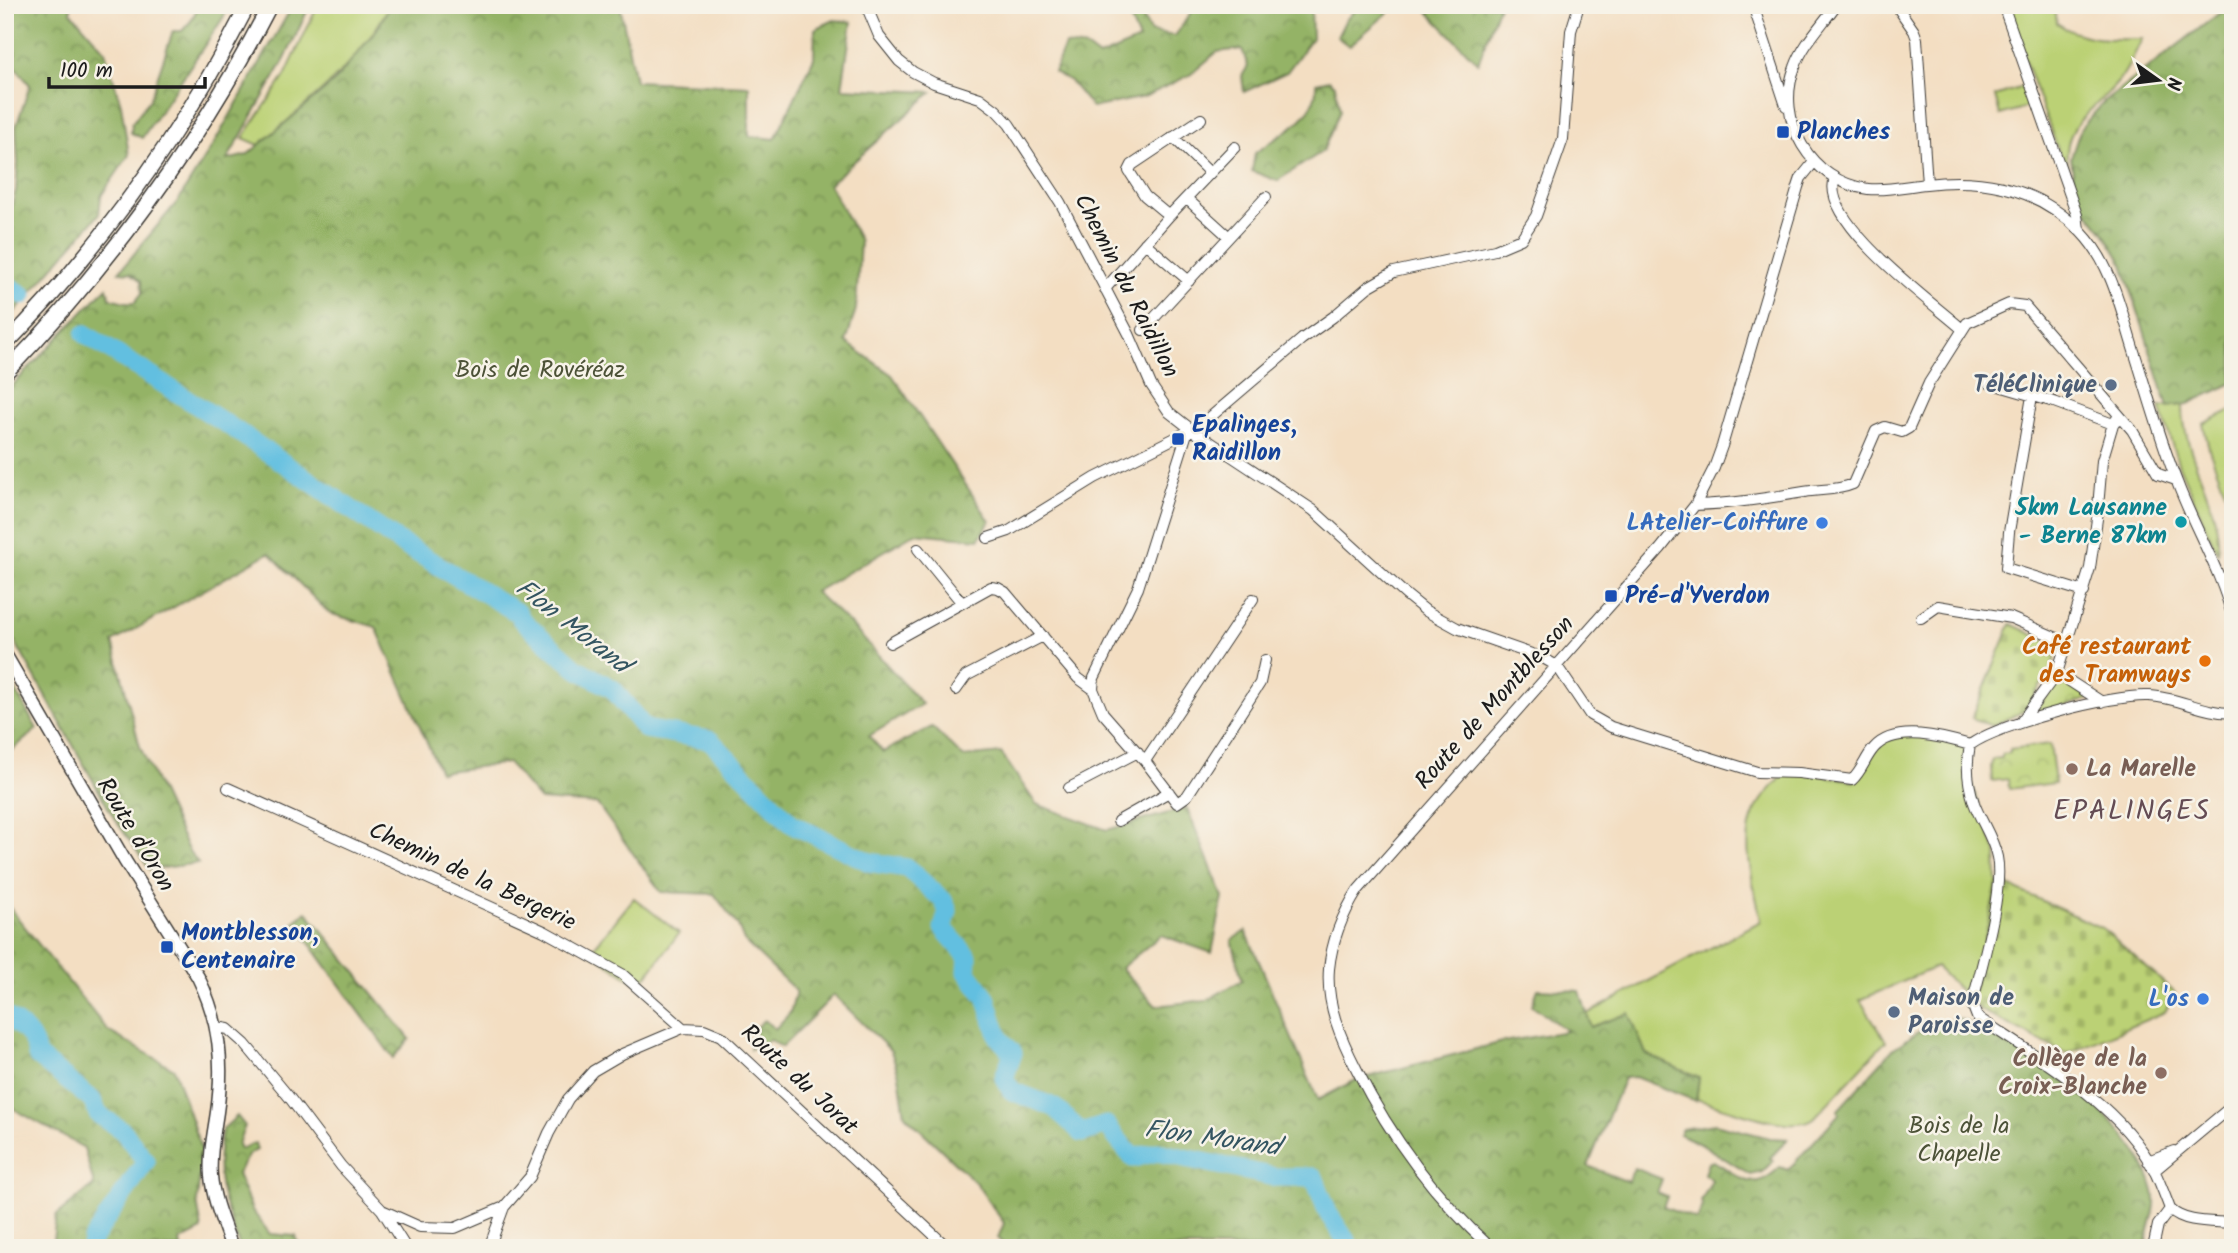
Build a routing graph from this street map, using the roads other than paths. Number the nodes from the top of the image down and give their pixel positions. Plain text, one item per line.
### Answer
1 (248, 5) edge
2 (270, 5) edge
3 (866, 5) edge
4 (1580, 5) edge
5 (1753, 5) edge
6 (1836, 5) edge
7 (1896, 5) edge
8 (2003, 5) edge
9 (1790, 116) junction
10 (1201, 119) dead end
11 (1173, 137) junction
12 (1235, 147) dead end
13 (1814, 162) junction
14 (1210, 173) junction
15 (1835, 178) junction
16 (1927, 184) junction
17 (1265, 197) dead end
18 (1186, 198) junction
19 (1169, 216) junction
20 (2079, 229) junction
21 (1229, 237) junction
22 (1146, 243) junction
23 (1189, 281) junction
24 (1105, 289) junction
25 (1962, 329) junction
26 (1143, 330) dead end
27 (5, 345) edge
28 (5, 373) edge
29 (1989, 383) dead end
30 (2032, 396) junction
31 (2116, 420) junction
32 (1190, 431) junction
33 (2176, 480) junction
34 (1695, 505) junction
35 (988, 538) dead end
36 (918, 549) dead end
37 (2084, 592) junction
38 (1253, 599) dead end
39 (962, 603) junction
40 (1921, 618) dead end
41 (2233, 619) edge
42 (1042, 636) junction
43 (2066, 642) junction
44 (890, 643) dead end
45 (5, 654) edge
46 (1265, 660) dead end
47 (1557, 666) junction
48 (2057, 673) junction
49 (1093, 689) junction
50 (956, 690) dead end
51 (2102, 702) junction
52 (2233, 713) edge
53 (2021, 722) junction
54 (1970, 745) junction
55 (1141, 757) junction
56 (1069, 788) dead end
57 (228, 789) dead end
58 (1169, 792) junction
59 (1118, 821) dead end
60 (217, 1027) junction
61 (683, 1028) junction
62 (2233, 1105) edge
63 (2176, 1150) junction
64 (2148, 1161) junction
65 (2154, 1171) junction
66 (504, 1207) junction
67 (2170, 1209) junction
68 (382, 1210) junction
69 (2233, 1223) edge
70 (232, 1248) edge
71 (406, 1248) edge
72 (489, 1248) edge
73 (948, 1248) edge
74 (1491, 1248) edge
75 (2153, 1248) edge

1 - 27 highway
2 - 28 highway
3 - 24 street, Chemin du Raidillon
4 - 32 street
5 - 9 street
6 - 9 street
7 - 16 street
8 - 20 street
9 - 13 street
10 - 11 street
11 - 14 street
11 - 19 street
12 - 14 street
13 - 15 street
13 - 34 street, Route de Montblesson
14 - 18 street
15 - 16 street
15 - 25 street
16 - 20 street
17 - 21 street
18 - 19 street
18 - 21 street
19 - 22 street
20 - 33 street
21 - 23 street
22 - 23 street
22 - 24 street
23 - 26 street
24 - 32 street, Chemin du Raidillon
25 - 31 street
25 - 34 street
29 - 30 street
30 - 31 street
30 - 37 street
31 - 33 street
31 - 37 street
32 - 35 street
32 - 47 street, Chemin du Raidillon
32 - 49 street
33 - 41 street
34 - 47 street, Route de Montblesson
36 - 39 street
37 - 43 street
38 - 55 street
39 - 42 street
39 - 44 street
40 - 43 street
42 - 49 street
42 - 50 street
43 - 48 street
45 - 60 main road, Route d'Oron
46 - 58 street
47 - 54 street
47 - 74 street, Route de Montblesson
48 - 51 street
48 - 53 street
49 - 55 street
51 - 52 street
51 - 53 street
53 - 54 street
54 - 64 street
55 - 56 street
55 - 58 street
57 - 61 street, Chemin de la Bergerie
58 - 59 street
60 - 68 street
60 - 70 main road, Route d'Oron
61 - 66 street
61 - 73 street, Route du Jorat
62 - 63 street
63 - 64 street
63 - 65 street
64 - 65 street
65 - 67 street
66 - 68 street
66 - 72 street
67 - 69 street
67 - 75 street
68 - 71 street

